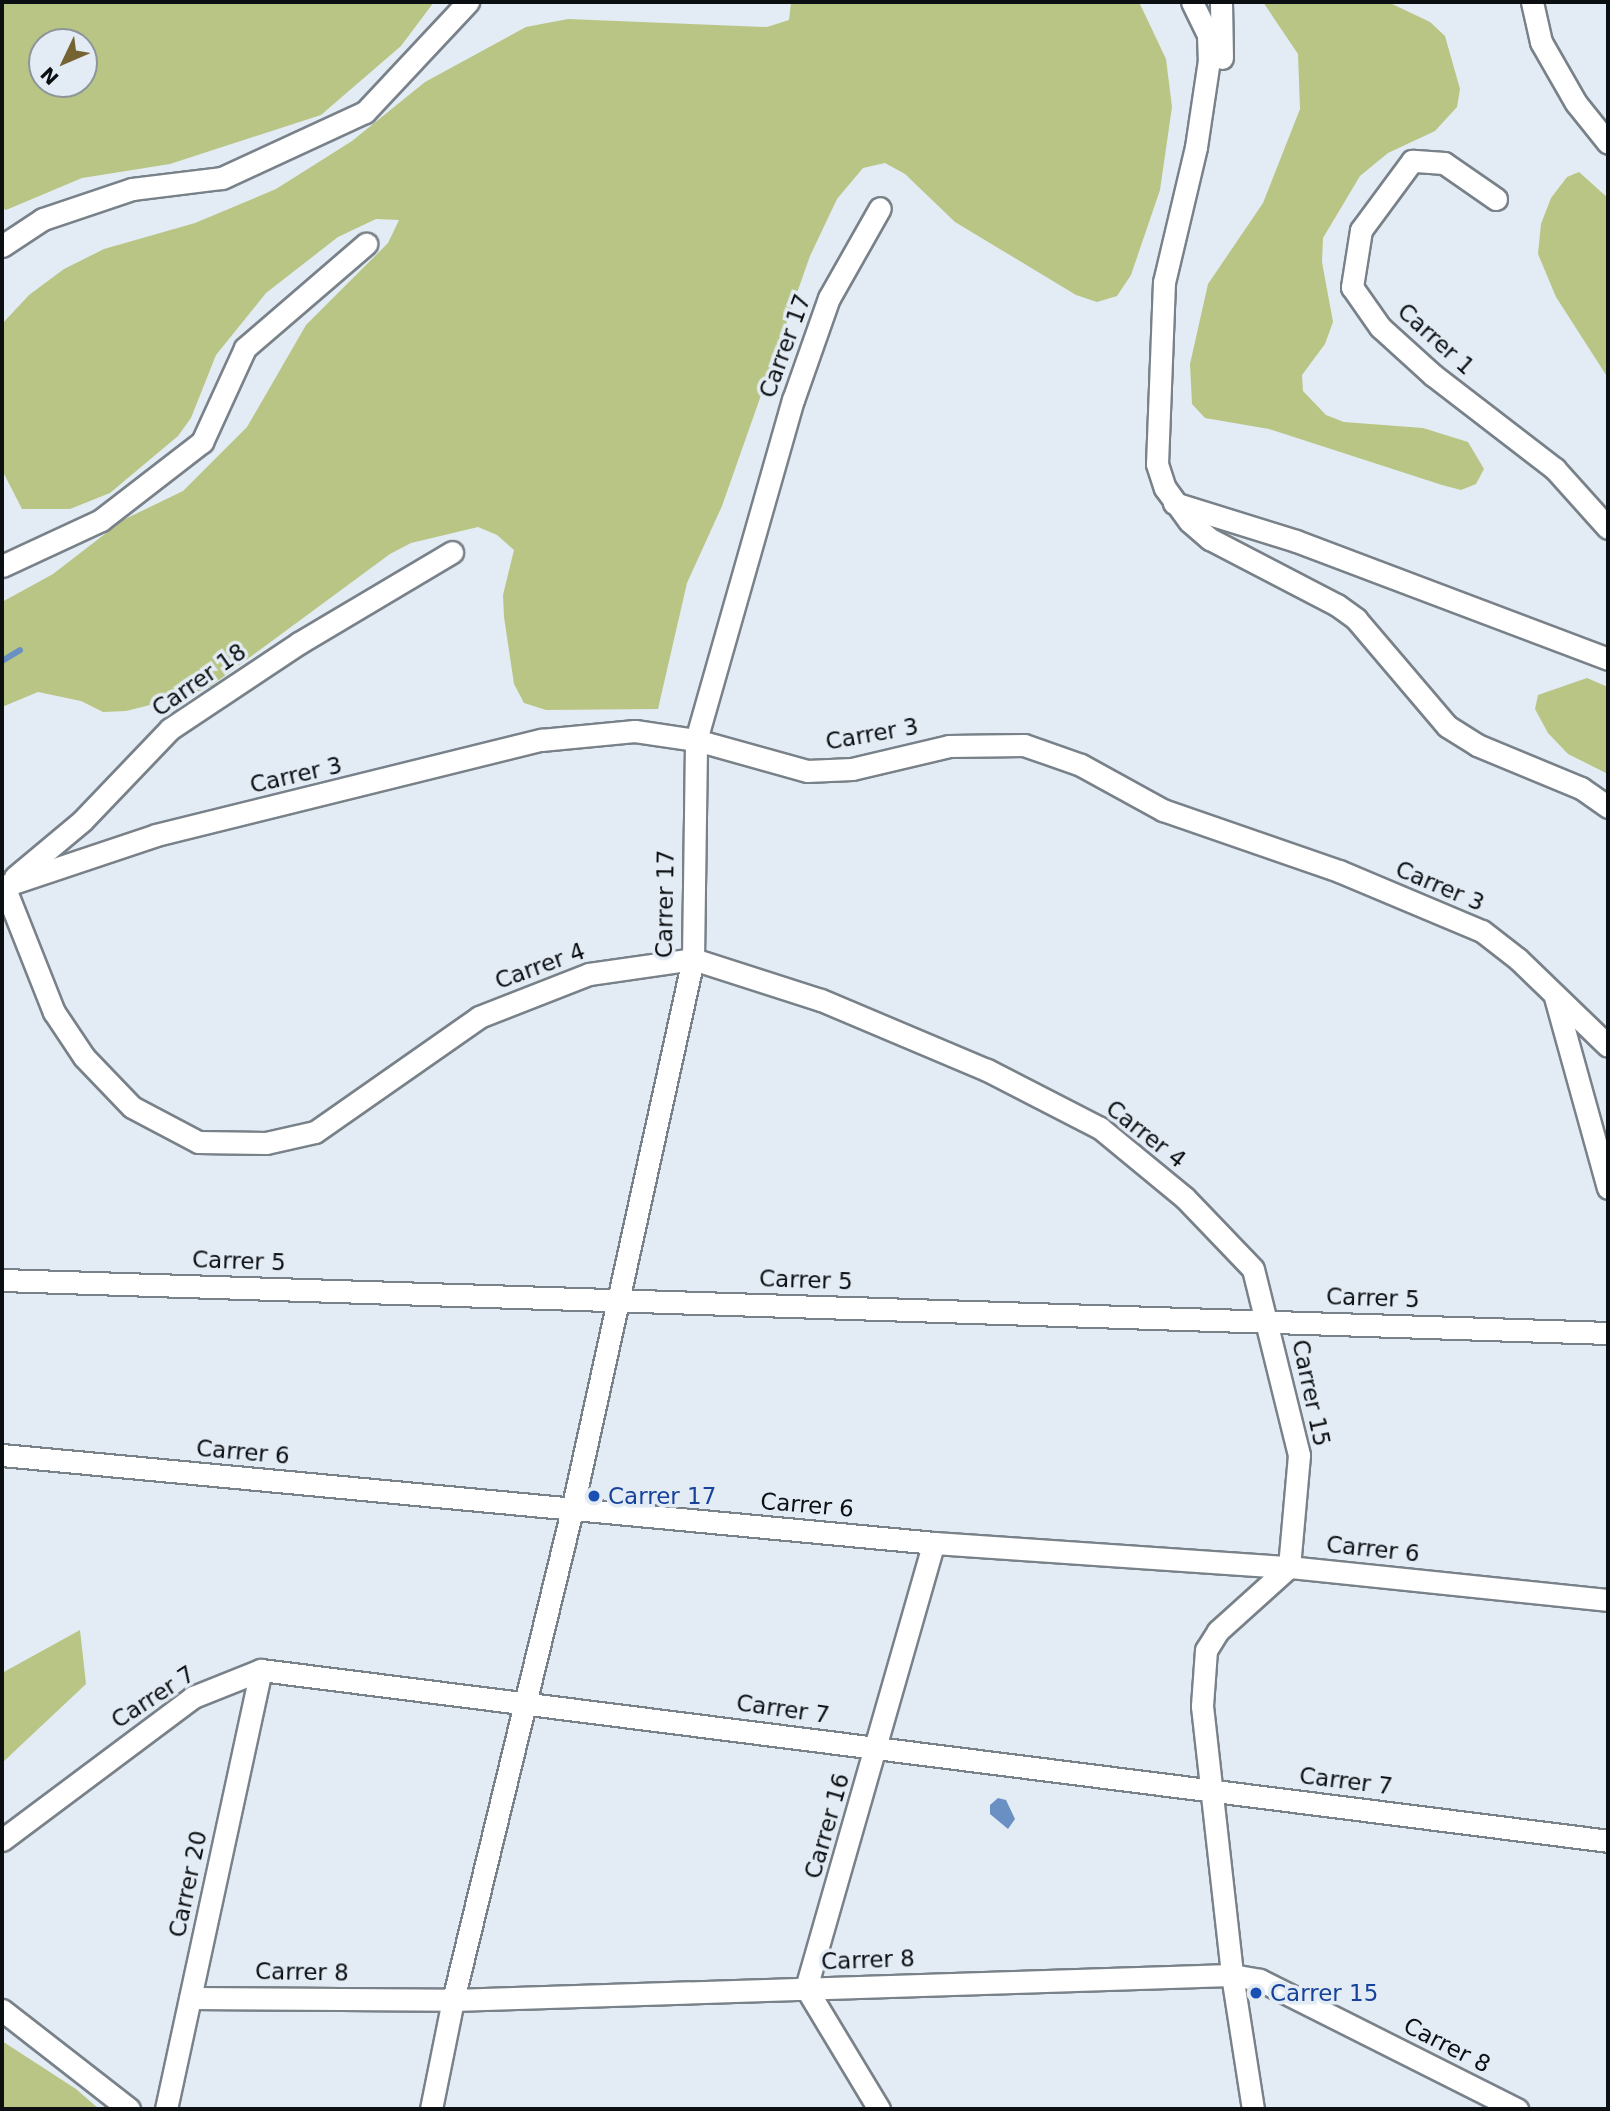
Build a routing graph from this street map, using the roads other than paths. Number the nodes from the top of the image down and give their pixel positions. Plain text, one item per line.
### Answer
1 (468, 2) edge
2 (1192, 2) edge
3 (1221, 2) edge
4 (1532, 2) edge
5 (1608, 144) edge
6 (1196, 147) junction
7 (1496, 199) dead end
8 (880, 208) dead end
9 (366, 244) dead end
10 (2, 246) edge
11 (1174, 503) junction
12 (1608, 527) edge
13 (452, 552) dead end
14 (2, 566) edge
15 (1608, 659) edge
16 (695, 740) junction
17 (1608, 807) edge
18 (3, 887) edge
19 (693, 959) junction
20 (1555, 995) junction
21 (1608, 1046) edge
22 (1608, 1188) edge
23 (2, 1280) edge
24 (615, 1300) junction
25 (1269, 1321) junction
26 (1608, 1333) edge
27 (2, 1455) edge
28 (572, 1510) junction
29 (933, 1543) junction
30 (1289, 1567) junction
31 (1608, 1601) edge
32 (261, 1670) junction
33 (523, 1701) junction
34 (877, 1748) junction
35 (1211, 1790) junction
36 (2, 1840) edge
37 (1608, 1841) edge
38 (1232, 1975) junction
39 (806, 1988) junction
40 (190, 1997) junction
41 (453, 2000) junction
42 (2, 2010) edge
43 (129, 2109) edge
44 (166, 2109) edge
45 (431, 2109) edge
46 (879, 2109) edge
47 (1253, 2109) edge
48 (1517, 2109) edge

1 - 10 street
2 - 6 street
3 - 6 street
4 - 5 street
6 - 11 street
7 - 12 street, Carrer 1
8 - 16 street, Carrer 17
9 - 14 street
11 - 15 street
11 - 17 street
13 - 18 street, Carrer 18
16 - 18 street, Carrer 3
16 - 19 street, Carrer 17
16 - 20 street, Carrer 3
18 - 19 street, Carrer 4
19 - 24 street, Carrer 17
19 - 25 street, Carrer 4
20 - 21 street, Carrer 3
20 - 22 street
23 - 24 street, Carrer 5
24 - 25 street, Carrer 5
24 - 28 street, Carrer 17
25 - 26 street, Carrer 5
25 - 30 street, Carrer 15
27 - 28 street, Carrer 6
28 - 29 street, Carrer 6
28 - 33 street, Carrer 17
29 - 30 street, Carrer 6
29 - 34 street, Carrer 16
30 - 31 street, Carrer 6
30 - 35 street
32 - 33 street, Carrer 7
32 - 36 street, Carrer 7
32 - 40 street, Carrer 20
33 - 34 street, Carrer 7
33 - 41 street, Carrer 17
34 - 35 street, Carrer 7
34 - 39 street, Carrer 16
35 - 37 street, Carrer 7
35 - 38 street
38 - 39 street, Carrer 8
38 - 47 street
38 - 48 street, Carrer 8
39 - 41 street, Carrer 8
39 - 46 street
40 - 41 street, Carrer 8
40 - 44 street, Carrer 20
41 - 45 street, Carrer 17
42 - 43 street

